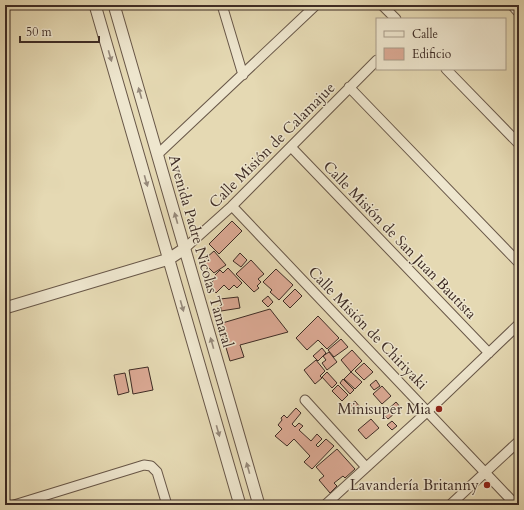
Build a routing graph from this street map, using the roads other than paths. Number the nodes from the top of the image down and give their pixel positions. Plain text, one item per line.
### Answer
1 (95, 5) edge
2 (114, 5) edge
3 (222, 5) edge
4 (382, 5) edge
5 (512, 5) edge
6 (314, 6) edge
7 (519, 13) edge
8 (395, 18) edge
9 (376, 61) edge
10 (447, 70) edge
11 (243, 75) junction
12 (349, 88) junction
13 (519, 144) edge
14 (291, 147) junction
15 (158, 154) junction
16 (232, 206) junction
17 (184, 249) junction
18 (169, 259) junction
19 (519, 263) edge
20 (5, 308) edge
21 (519, 324) edge
22 (489, 353) junction
23 (305, 400) dead end
24 (428, 411) junction
25 (519, 440) edge
26 (366, 467) junction
27 (486, 473) junction
28 (14, 505) edge
29 (167, 505) edge
30 (240, 505) edge
31 (259, 505) edge
32 (325, 505) edge
33 (450, 505) edge
34 (516, 505) edge

1 -> 18 street
15 -> 2 street, Avenida Padre Nicolas Tamaral
3 - 11 street
4 - 8 street
5 - 7 street
6 - 11 street
9 - 12 street, Calle Misión de Calamajue
10 - 13 street
11 - 15 street
12 - 14 street, Calle Misión de Calamajue
12 - 19 street
14 - 16 street, Calle Misión de Calamajue
14 - 22 street, Calle Misión de San Juan Bautista
17 -> 15 street, Avenida Padre Nicolas Tamaral
16 - 17 street, Calle Misión de Calamajue
16 - 24 street, Calle Misión de Chiriyaki
17 - 18 street
31 -> 17 street, Avenida Padre Nicolas Tamaral
18 - 20 street
18 -> 30 street
21 - 22 street
22 - 24 street
23 - 26 street
24 - 26 street
24 - 27 street, Calle Misión de Chiriyaki
25 - 27 street
26 - 32 street
27 - 33 street
27 - 34 street, Calle Misión de Chiriyaki
28 - 29 street

